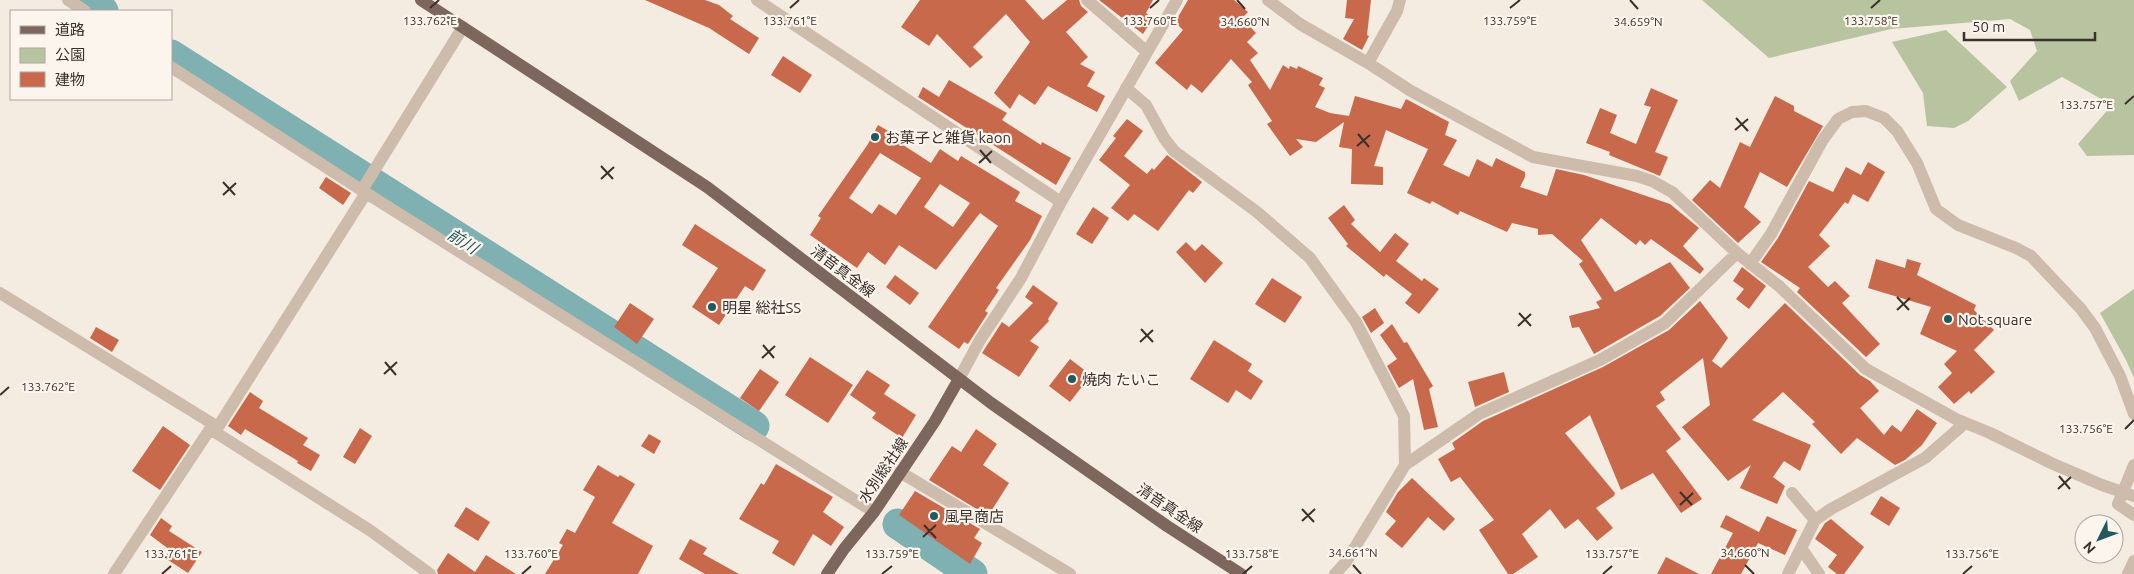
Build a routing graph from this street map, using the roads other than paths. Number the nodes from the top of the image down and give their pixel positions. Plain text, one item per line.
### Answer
1 (68, 0) edge
2 (421, 0) edge
3 (757, 0) edge
4 (1087, 0) edge
5 (1177, 0) edge
6 (1268, 0) edge
7 (1400, 0) edge
8 (83, 10) edge
9 (463, 27) junction
10 (1146, 51) junction
11 (1368, 63) junction
12 (172, 68) edge
13 (1126, 88) junction
14 (365, 186) junction
15 (1061, 202) junction
16 (1737, 253) junction
17 (1750, 264) junction
18 (0, 293) edge
19 (959, 379) junction
20 (2134, 414) edge
21 (1966, 423) junction
22 (214, 428) junction
23 (1405, 465) junction
24 (2134, 465) edge
25 (900, 472) junction
26 (1792, 493) dead end
27 (2128, 494) edge
28 (874, 512) junction
29 (2134, 515) edge
30 (1815, 520) junction
31 (1801, 548) junction
32 (2134, 561) edge
33 (114, 574) edge
34 (430, 574) edge
35 (827, 574) edge
36 (1070, 574) edge
37 (1241, 574) edge
38 (1335, 574) edge
39 (1788, 574) edge
40 (1819, 574) edge
41 (2128, 574) edge

1 - 8 street
2 - 9 main road, 清音真金線
3 - 15 street
4 - 10 street
5 - 10 street
6 - 11 street
7 - 11 street
9 - 14 street
9 - 19 main road, 清音真金線
10 - 13 street
11 - 16 street
12 - 14 street
13 - 15 street
13 - 23 street
14 - 22 street
14 - 28 street
15 - 19 street
16 - 17 street
16 - 23 street
17 - 20 street
17 - 21 street
18 - 22 street
19 - 25 main road, 水別総社線
19 - 37 main road, 清音真金線
21 - 27 street
21 - 30 street
22 - 33 street
22 - 34 street
23 - 38 street
24 - 27 street
25 - 28 main road, 水別総社線
25 - 36 street
26 - 30 street
27 - 29 street
28 - 35 main road, 水別総社線
30 - 31 street
31 - 39 street
31 - 40 street
32 - 41 street

